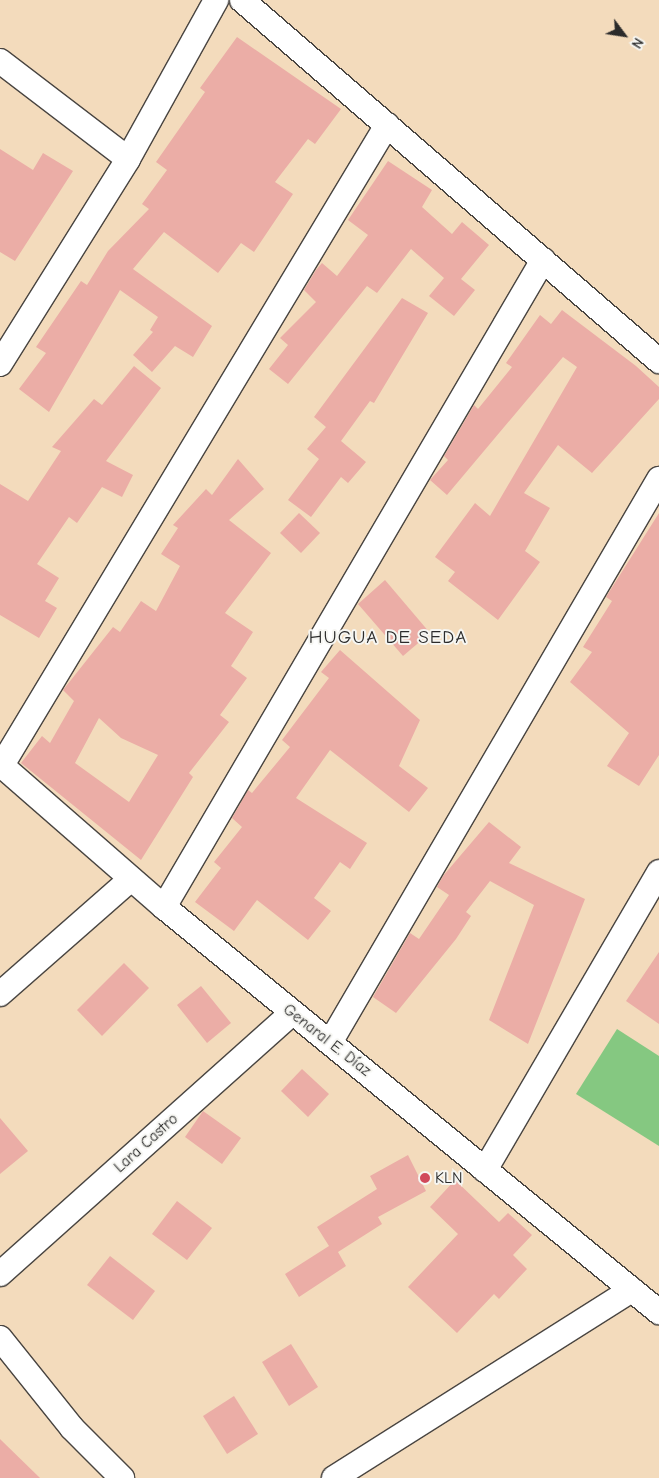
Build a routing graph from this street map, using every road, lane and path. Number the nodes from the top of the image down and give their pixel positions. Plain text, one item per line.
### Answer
1 (216, 0) edge
2 (242, 0) edge
3 (0, 61) edge
4 (387, 125) junction
5 (128, 159) junction
6 (543, 260) junction
7 (659, 361) edge
8 (0, 364) edge
9 (659, 479) edge
10 (1, 765) edge
11 (659, 872) edge
12 (131, 880) junction
13 (164, 907) junction
14 (0, 994) edge
15 (292, 1013) junction
16 (331, 1041) junction
17 (485, 1170) junction
18 (0, 1274) edge
19 (631, 1290) junction
20 (657, 1304) edge
21 (0, 1338) edge
22 (122, 1478) edge
23 (334, 1478) edge

1 - 5 street
2 - 4 street
3 - 5 street
4 - 6 street
4 - 10 street
5 - 8 street
6 - 7 street
6 - 13 street
9 - 16 street
10 - 12 street, Genaral E. Díaz
11 - 17 street
12 - 13 street, Genaral E. Díaz
12 - 14 street
13 - 15 street, Genaral E. Díaz
15 - 16 street, Genaral E. Díaz
15 - 18 street, Lara Castro
16 - 17 street, Genaral E. Díaz
17 - 19 street, Genaral E. Díaz
19 - 20 street, Genaral E. Díaz
19 - 23 street
21 - 22 street

